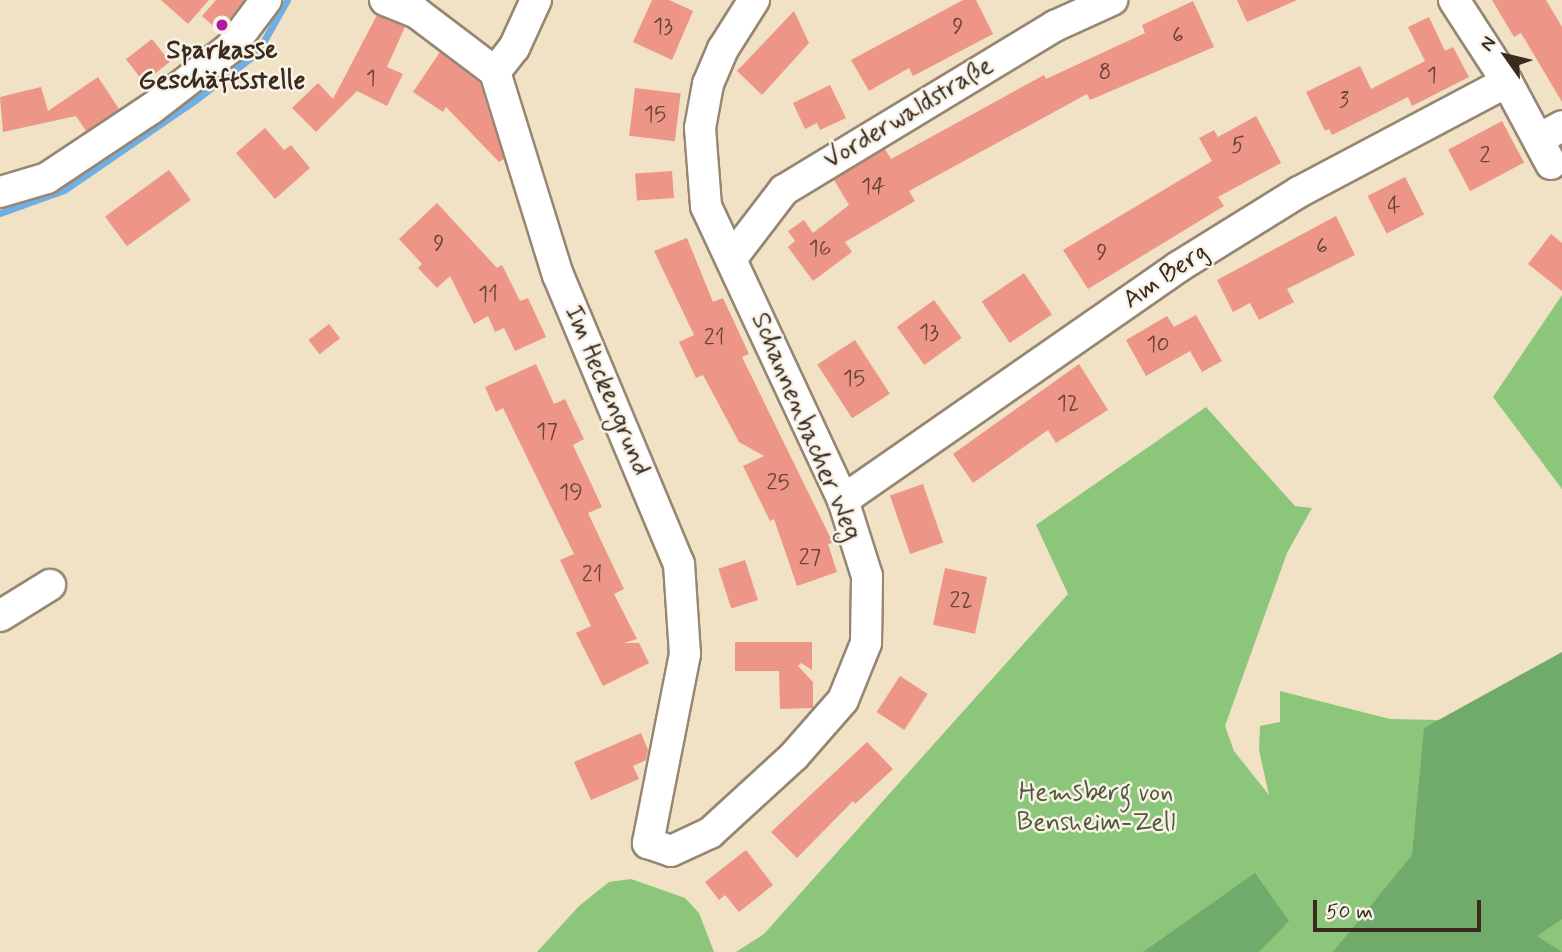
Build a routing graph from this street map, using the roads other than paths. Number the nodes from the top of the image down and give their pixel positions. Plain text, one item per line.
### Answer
1 (266, 0) edge
2 (384, 0) edge
3 (536, 0) edge
4 (754, 0) edge
5 (1112, 0) edge
6 (1454, 0) edge
7 (495, 72) junction
8 (1507, 82) junction
9 (1551, 143) edge
10 (0, 192) edge
11 (731, 259) junction
12 (843, 500) junction
13 (50, 585) dead end
14 (0, 615) edge
15 (648, 843) joint

1 - 10 street
2 - 7 street
3 - 7 street
4 - 11 street, Schannenbacher Weg
5 - 11 street, Vorderwaldstraße
6 - 8 street
7 - 15 street, Im Heckengrund
8 - 9 street
8 - 12 street, Am Berg
11 - 12 street, Schannenbacher Weg
12 - 15 street, Schannenbacher Weg
13 - 14 street

